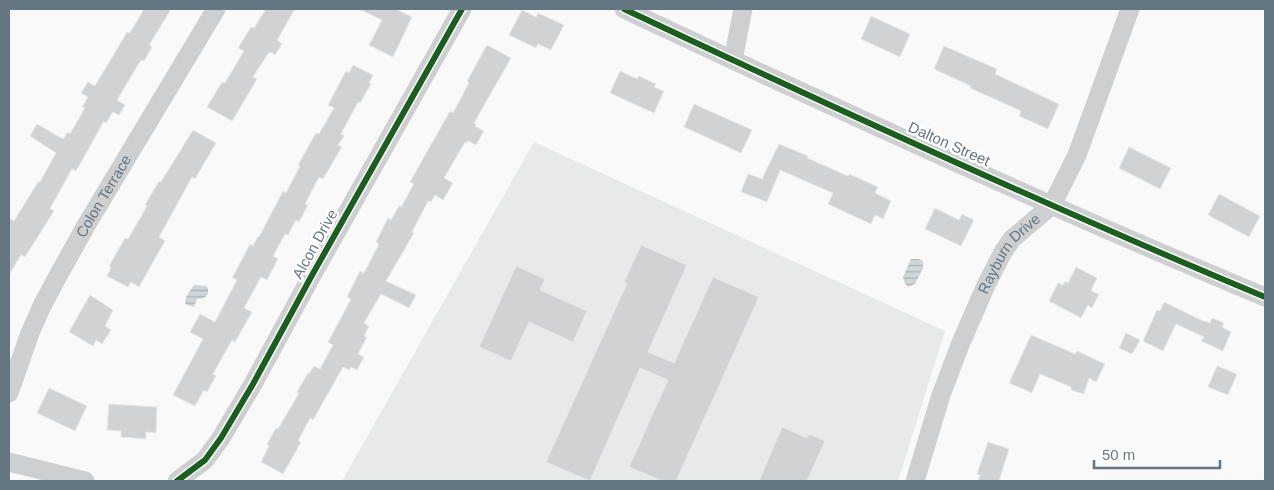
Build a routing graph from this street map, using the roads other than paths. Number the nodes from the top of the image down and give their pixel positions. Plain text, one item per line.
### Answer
1 (216, 9) edge
2 (462, 9) edge
3 (624, 9) edge
4 (743, 9) edge
5 (1130, 9) edge
6 (733, 60) junction
7 (1052, 205) junction
8 (1265, 297) edge
9 (9, 393) edge
10 (9, 462) edge
11 (85, 481) edge
12 (177, 481) edge
13 (915, 481) edge

1 - 9 street, Colon Terrace
2 - 12 street, Alcon Drive
3 - 6 street, Dalton Street
4 - 6 street
5 - 7 street, Rayburn Drive
6 - 7 street, Dalton Street
7 - 8 street, Dalton Street
7 - 13 street, Rayburn Drive
10 - 11 street

